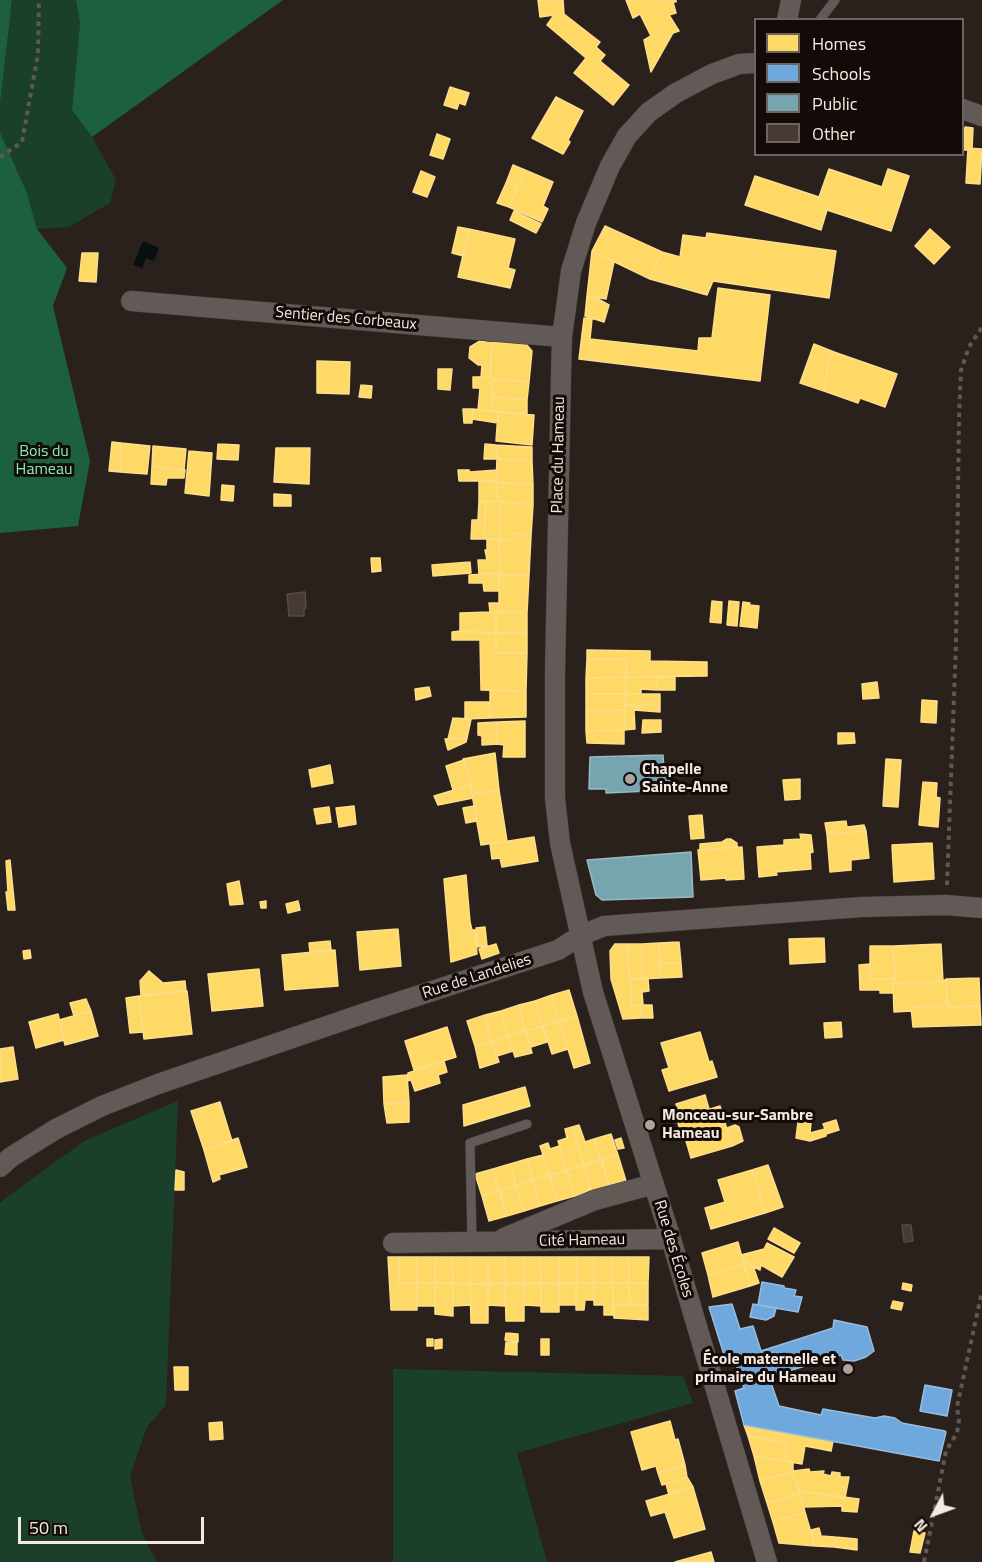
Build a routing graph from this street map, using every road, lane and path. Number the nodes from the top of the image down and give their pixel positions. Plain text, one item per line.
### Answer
1 (39, 0) edge
2 (791, 0) edge
3 (835, 0) edge
4 (787, 18) edge
5 (822, 18) edge
6 (754, 63) edge
7 (964, 109) edge
8 (982, 116) edge
9 (0, 157) edge
10 (130, 301) dead end
11 (982, 327) edge
12 (562, 337) junction
13 (946, 905) junction
14 (982, 908) edge
15 (580, 936) junction
16 (527, 1124) dead end
17 (0, 1167) edge
18 (654, 1184) junction
19 (671, 1239) junction
20 (492, 1242) junction
21 (393, 1243) dead end
22 (472, 1243) junction
23 (982, 1291) edge
24 (767, 1562) edge
25 (924, 1562) edge

1 - 9 path
2 - 4 street
3 - 5 lane
6 - 12 street, Place du Hameau
7 - 8 street
10 - 12 street, Sentier des Corbeaux
11 - 13 path
12 - 15 street, Place du Hameau
13 - 14 street, Rue de Landelies
13 - 15 street, Rue de Landelies
15 - 17 street, Rue de Landelies
15 - 18 street, Rue des Écoles
16 - 22 lane
18 - 19 street, Rue des Écoles
18 - 20 street, Cité Hameau
19 - 20 street, Cité Hameau
19 - 24 street, Rue des Écoles
20 - 22 street, Cité Hameau
21 - 22 street, Cité Hameau
23 - 25 path

